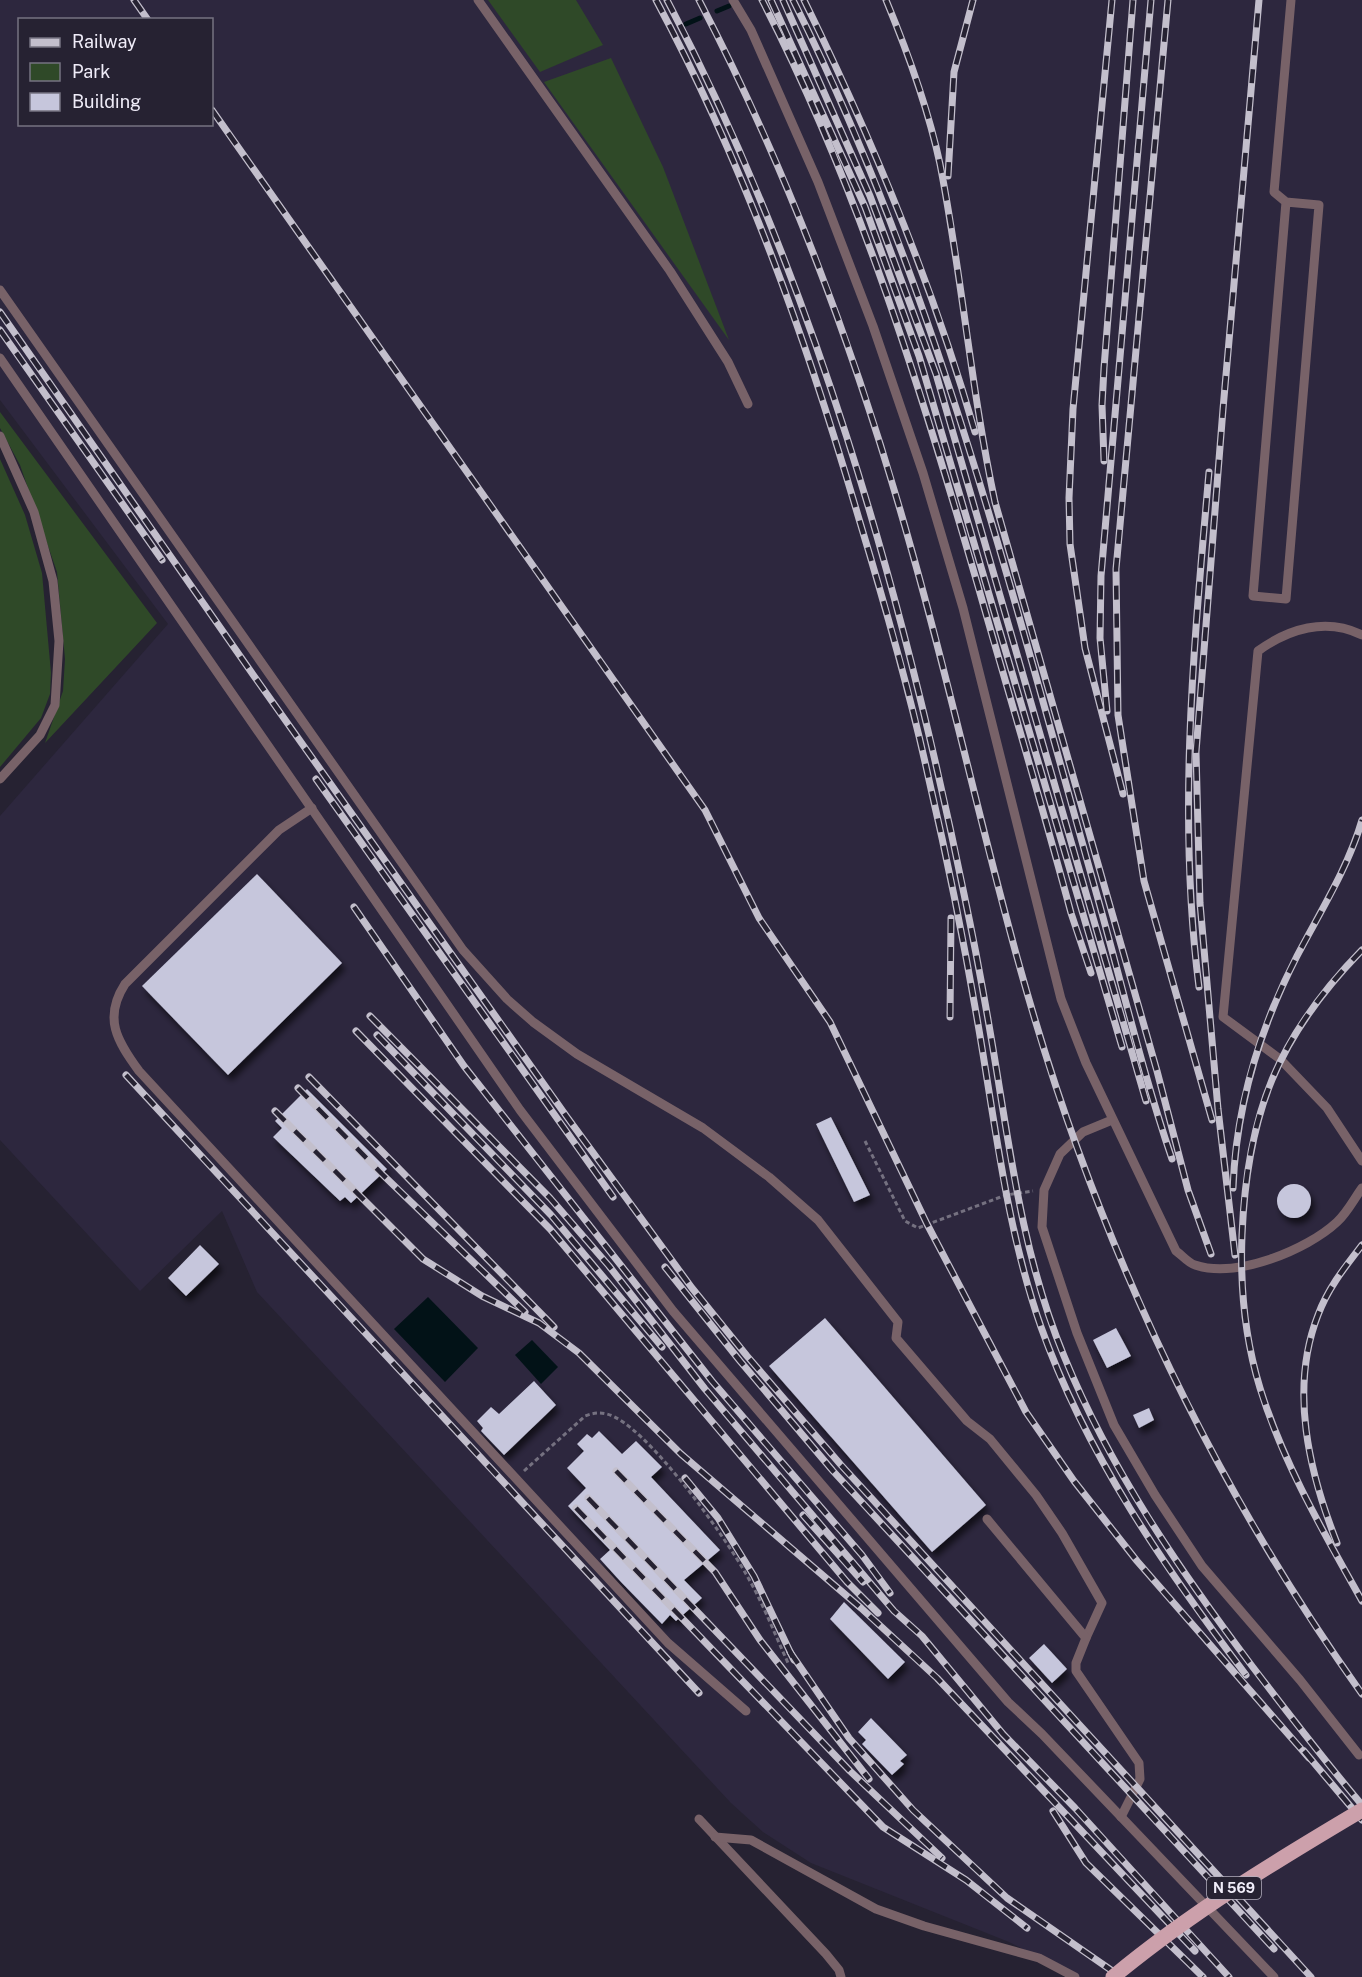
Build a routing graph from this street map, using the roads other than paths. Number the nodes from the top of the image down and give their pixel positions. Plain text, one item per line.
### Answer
1 (478, 0) edge
2 (733, 0) edge
3 (1291, 0) edge
4 (1286, 202) junction
5 (0, 290) edge
6 (0, 358) edge
7 (747, 405) dead end
8 (0, 436) edge
9 (1362, 635) edge
10 (0, 779) edge
11 (312, 808) junction
12 (1112, 1120) junction
13 (1362, 1161) edge
14 (1362, 1188) edge
15 (987, 1519) dead end
16 (1086, 1638) junction
17 (746, 1711) dead end
18 (1359, 1755) dead end
19 (1362, 1810) edge
20 (1121, 1817) junction
21 (699, 1819) dead end
22 (715, 1837) junction
23 (841, 1977) edge
24 (1075, 1977) edge
25 (1113, 1977) edge
26 (1274, 1977) edge

1 - 7 lane
2 - 12 lane
3 - 4 lane
4 - 4 lane
5 - 16 lane
6 - 11 lane
8 - 10 lane
9 - 13 lane
11 - 17 lane
11 - 20 lane
12 - 14 lane
12 - 18 lane
15 - 16 lane
16 - 20 lane
19 - 25 main road, N 569, bridge
20 - 26 lane
21 - 22 lane
22 - 23 lane
22 - 24 lane

